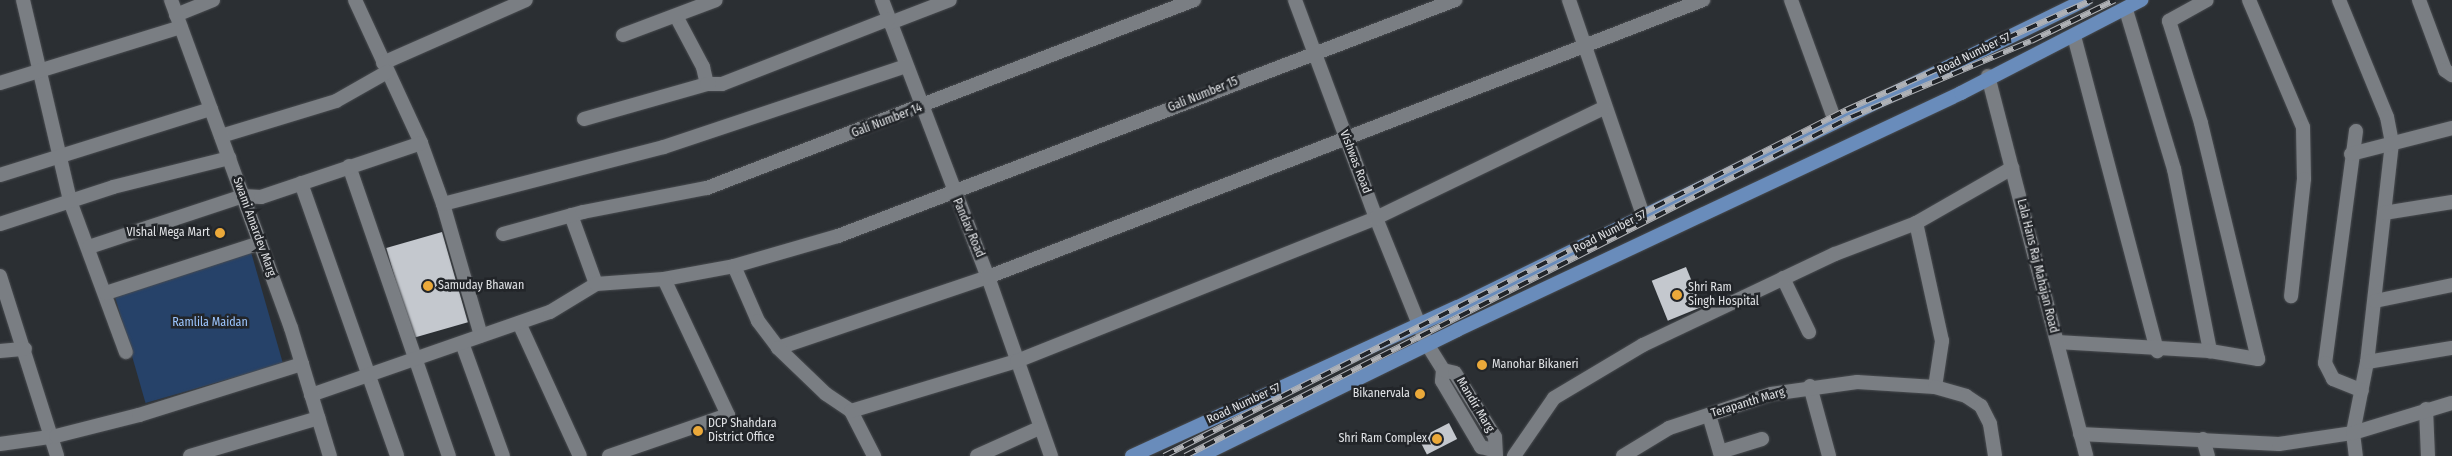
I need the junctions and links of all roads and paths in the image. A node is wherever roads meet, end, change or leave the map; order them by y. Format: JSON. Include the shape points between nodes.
{"nodes":[{"id":1,"x":23,"y":0,"type":"edge"},
{"id":2,"x":171,"y":0,"type":"edge"},
{"id":3,"x":213,"y":0,"type":"edge"},
{"id":4,"x":355,"y":0,"type":"edge"},
{"id":5,"x":716,"y":0,"type":"edge"},
{"id":6,"x":882,"y":0,"type":"edge"},
{"id":7,"x":950,"y":0,"type":"edge"},
{"id":8,"x":1194,"y":0,"type":"edge"},
{"id":9,"x":1295,"y":0,"type":"edge"},
{"id":10,"x":1455,"y":0,"type":"edge"},
{"id":11,"x":1569,"y":0,"type":"edge"},
{"id":12,"x":1702,"y":0,"type":"edge"},
{"id":13,"x":2085,"y":0,"type":"edge"},
{"id":14,"x":2141,"y":0,"type":"edge"},
{"id":15,"x":2207,"y":0,"type":"edge"},
{"id":16,"x":2249,"y":0,"type":"edge"},
{"id":17,"x":2339,"y":0,"type":"edge"},
{"id":18,"x":2418,"y":0,"type":"edge"},
{"id":19,"x":518,"y":2,"type":"edge"},
{"id":20,"x":1792,"y":5,"type":"edge"},
{"id":21,"x":682,"y":9,"type":"edge"},
{"id":22,"x":2126,"y":10,"type":"junction"},
{"id":23,"x":179,"y":21,"type":"junction"},
{"id":24,"x":890,"y":21,"type":"junction"},
{"id":25,"x":623,"y":36,"type":"dead end"},
{"id":26,"x":2074,"y":36,"type":"junction"},
{"id":27,"x":1586,"y":44,"type":"junction"},
{"id":28,"x":1314,"y":51,"type":"junction"},
{"id":29,"x":906,"y":66,"type":"junction"},
{"id":30,"x":385,"y":68,"type":"junction"},
{"id":31,"x":40,"y":71,"type":"junction"},
{"id":32,"x":2452,"y":74,"type":"edge"},
{"id":33,"x":1988,"y":76,"type":"junction"},
{"id":34,"x":0,"y":83,"type":"edge"},
{"id":35,"x":707,"y":84,"type":"junction"},
{"id":36,"x":211,"y":108,"type":"junction"},
{"id":37,"x":922,"y":108,"type":"junction"},
{"id":38,"x":1606,"y":112,"type":"junction"},
{"id":39,"x":584,"y":119,"type":"dead end"},
{"id":40,"x":1835,"y":122,"type":"junction"},
{"id":41,"x":2452,"y":128,"type":"edge"},
{"id":42,"x":2356,"y":131,"type":"dead end"},
{"id":43,"x":221,"y":136,"type":"junction"},
{"id":44,"x":1345,"y":139,"type":"junction"},
{"id":45,"x":421,"y":143,"type":"junction"},
{"id":46,"x":2392,"y":143,"type":"junction"},
{"id":47,"x":2351,"y":154,"type":"junction"},
{"id":48,"x":58,"y":156,"type":"junction"},
{"id":49,"x":229,"y":158,"type":"junction"},
{"id":50,"x":349,"y":166,"type":"junction"},
{"id":51,"x":2012,"y":168,"type":"junction"},
{"id":52,"x":0,"y":175,"type":"edge"},
{"id":53,"x":302,"y":183,"type":"junction"},
{"id":54,"x":953,"y":194,"type":"junction"},
{"id":55,"x":243,"y":196,"type":"junction"},
{"id":56,"x":70,"y":201,"type":"junction"},
{"id":57,"x":2452,"y":202,"type":"edge"},
{"id":58,"x":443,"y":204,"type":"junction"},
{"id":59,"x":2384,"y":214,"type":"junction"},
{"id":60,"x":571,"y":215,"type":"junction"},
{"id":61,"x":1643,"y":215,"type":"junction"},
{"id":62,"x":1376,"y":218,"type":"junction"},
{"id":63,"x":1916,"y":223,"type":"junction"},
{"id":64,"x":0,"y":224,"type":"edge"},
{"id":65,"x":503,"y":234,"type":"dead end"},
{"id":66,"x":260,"y":243,"type":"junction"},
{"id":67,"x":89,"y":247,"type":"junction"},
{"id":68,"x":734,"y":266,"type":"junction"},
{"id":69,"x":0,"y":276,"type":"edge"},
{"id":70,"x":988,"y":278,"type":"junction"},
{"id":71,"x":1783,"y":278,"type":"junction"},
{"id":72,"x":664,"y":279,"type":"junction"},
{"id":73,"x":596,"y":284,"type":"junction"},
{"id":74,"x":2452,"y":285,"type":"edge"},
{"id":75,"x":106,"y":293,"type":"junction"},
{"id":76,"x":2291,"y":296,"type":"dead end"},
{"id":77,"x":2375,"y":301,"type":"junction"},
{"id":78,"x":519,"y":323,"type":"junction"},
{"id":79,"x":1419,"y":323,"type":"junction"},
{"id":80,"x":1809,"y":332,"type":"dead end"},
{"id":81,"x":481,"y":336,"type":"junction"},
{"id":82,"x":2057,"y":342,"type":"junction"},
{"id":83,"x":462,"y":343,"type":"junction"},
{"id":84,"x":1427,"y":344,"type":"junction"},
{"id":85,"x":778,"y":348,"type":"junction"},
{"id":86,"x":2452,"y":348,"type":"edge"},
{"id":87,"x":25,"y":349,"type":"junction"},
{"id":88,"x":0,"y":351,"type":"edge"},
{"id":89,"x":2157,"y":351,"type":"junction"},
{"id":90,"x":2210,"y":351,"type":"junction"},
{"id":91,"x":126,"y":352,"type":"dead end"},
{"id":92,"x":414,"y":360,"type":"junction"},
{"id":93,"x":1017,"y":362,"type":"junction"},
{"id":94,"x":2367,"y":362,"type":"junction"},
{"id":95,"x":302,"y":364,"type":"junction"},
{"id":96,"x":370,"y":374,"type":"junction"},
{"id":97,"x":1810,"y":386,"type":"junction"},
{"id":98,"x":1936,"y":386,"type":"junction"},
{"id":99,"x":2362,"y":391,"type":"junction"},
{"id":100,"x":311,"y":395,"type":"junction"},
{"id":101,"x":2452,"y":403,"type":"edge"},
{"id":102,"x":2426,"y":409,"type":"junction"},
{"id":103,"x":851,"y":410,"type":"junction"},
{"id":104,"x":1709,"y":415,"type":"junction"},
{"id":105,"x":318,"y":418,"type":"junction"},
{"id":106,"x":1039,"y":428,"type":"junction"},
{"id":107,"x":2080,"y":434,"type":"junction"},
{"id":108,"x":2353,"y":434,"type":"junction"},
{"id":109,"x":52,"y":437,"type":"junction"},
{"id":110,"x":1762,"y":439,"type":"dead end"},
{"id":111,"x":2203,"y":439,"type":"junction"},
{"id":112,"x":0,"y":444,"type":"edge"},
{"id":113,"x":1494,"y":453,"type":"edge"},
{"id":114,"x":1721,"y":454,"type":"edge"},
{"id":115,"x":57,"y":456,"type":"edge"},
{"id":116,"x":190,"y":456,"type":"edge"},
{"id":117,"x":330,"y":456,"type":"edge"},
{"id":118,"x":397,"y":456,"type":"edge"},
{"id":119,"x":449,"y":456,"type":"edge"},
{"id":120,"x":503,"y":456,"type":"edge"},
{"id":121,"x":580,"y":456,"type":"edge"},
{"id":122,"x":609,"y":456,"type":"edge"},
{"id":123,"x":874,"y":456,"type":"edge"},
{"id":124,"x":977,"y":456,"type":"edge"},
{"id":125,"x":1051,"y":456,"type":"edge"},
{"id":126,"x":1132,"y":456,"type":"edge"},
{"id":127,"x":1200,"y":456,"type":"edge"},
{"id":128,"x":1478,"y":456,"type":"edge"},
{"id":129,"x":1514,"y":456,"type":"edge"},
{"id":130,"x":1623,"y":456,"type":"edge"},
{"id":131,"x":1828,"y":456,"type":"edge"},
{"id":132,"x":1995,"y":456,"type":"edge"},
{"id":133,"x":2086,"y":456,"type":"edge"},
{"id":134,"x":2208,"y":456,"type":"edge"},
{"id":135,"x":2356,"y":456,"type":"edge"},
{"id":136,"x":2428,"y":456,"type":"edge"}],
"edges":[{"from":1,"to":31,"type":"street"},
{"from":2,"to":23,"type":"street","name":"Swami Amardev Marg"},
{"from":3,"to":23,"type":"street"},
{"from":4,"to":30,"type":"street"},
{"from":5,"to":21,"type":"street"},
{"from":6,"to":24,"type":"street","name":"Pandav Road"},
{"from":7,"to":24,"type":"street"},
{"from":8,"to":37,"type":"street","name":"Gali Number 14"},
{"from":9,"to":28,"type":"street","name":"Vishwas Road"},
{"from":10,"to":28,"type":"street","name":"Gali Number 15"},
{"from":11,"to":27,"type":"street"},
{"from":12,"to":27,"type":"street"},
{"from":13,"to":40,"type":"main road","name":"Road Number 57"},
{"from":14,"to":22,"type":"main road","name":"Road Number 57"},
{"from":15,"to":90,"type":"street","via":[[2169,21],[2201,124],[2258,359]]},
{"from":16,"to":76,"type":"street","via":[[2303,127],[2304,179]]},
{"from":17,"to":46,"type":"street","via":[[2387,117]]},
{"from":18,"to":32,"type":"street","via":[[2445,70]]},
{"from":19,"to":30,"type":"street"},
{"from":20,"to":40,"type":"street"},
{"from":21,"to":25,"type":"street"},
{"from":21,"to":35,"type":"street"},
{"from":22,"to":26,"type":"main road","name":"Road Number 57"},
{"from":22,"to":90,"type":"street","via":[[2174,169]]},
{"from":23,"to":31,"type":"street"},
{"from":23,"to":36,"type":"street","name":"Swami Amardev Marg"},
{"from":24,"to":29,"type":"street","name":"Pandav Road"},
{"from":24,"to":35,"type":"street","via":[[722,84]]},
{"from":26,"to":33,"type":"main road","name":"Road Number 57"},
{"from":26,"to":89,"type":"street"},
{"from":27,"to":38,"type":"street"},
{"from":27,"to":44,"type":"street"},
{"from":28,"to":44,"type":"street","name":"Vishwas Road"},
{"from":28,"to":54,"type":"street","name":"Gali Number 15"},
{"from":29,"to":37,"type":"street","name":"Pandav Road"},
{"from":29,"to":58,"type":"street","via":[[664,146]]},
{"from":30,"to":43,"type":"street","via":[[336,101]]},
{"from":30,"to":45,"type":"street"},
{"from":31,"to":34,"type":"street"},
{"from":31,"to":48,"type":"street"},
{"from":33,"to":51,"type":"street","name":"Lala Hans Raj Mahajan Road"},
{"from":33,"to":84,"type":"main road","name":"Road Number 57","via":[[1952,98]]},
{"from":35,"to":39,"type":"street"},
{"from":36,"to":43,"type":"street","name":"Swami Amardev Marg"},
{"from":36,"to":48,"type":"street"},
{"from":37,"to":54,"type":"street","name":"Pandav Road"},
{"from":37,"to":60,"type":"street","name":"Gali Number 14","via":[[706,188]]},
{"from":38,"to":61,"type":"street"},
{"from":38,"to":62,"type":"street"},
{"from":40,"to":61,"type":"main road","name":"Road Number 57"},
{"from":41,"to":46,"type":"street"},
{"from":42,"to":47,"type":"street"},
{"from":43,"to":49,"type":"street","name":"Swami Amardev Marg"},
{"from":44,"to":62,"type":"street","name":"Vishwas Road"},
{"from":44,"to":70,"type":"street"},
{"from":45,"to":50,"type":"street"},
{"from":45,"to":58,"type":"street"},
{"from":46,"to":47,"type":"street"},
{"from":46,"to":59,"type":"street"},
{"from":47,"to":99,"type":"street","via":[[2325,363],[2333,379]]},
{"from":48,"to":52,"type":"street"},
{"from":48,"to":56,"type":"street"},
{"from":49,"to":55,"type":"street","name":"Swami Amardev Marg"},
{"from":49,"to":56,"type":"street"},
{"from":50,"to":53,"type":"street"},
{"from":50,"to":92,"type":"street"},
{"from":51,"to":63,"type":"street"},
{"from":51,"to":82,"type":"street","name":"Lala Hans Raj Mahajan Road"},
{"from":53,"to":55,"type":"street","via":[[261,197]]},
{"from":53,"to":96,"type":"street"},
{"from":54,"to":68,"type":"street","name":"Gali Number 15","via":[[838,236]]},
{"from":54,"to":70,"type":"street","name":"Pandav Road"},
{"from":55,"to":66,"type":"street","name":"Swami Amardev Marg"},
{"from":55,"to":67,"type":"street"},
{"from":56,"to":64,"type":"street"},
{"from":56,"to":67,"type":"street"},
{"from":57,"to":59,"type":"street"},
{"from":58,"to":81,"type":"street"},
{"from":59,"to":77,"type":"street"},
{"from":60,"to":65,"type":"street","name":"Gali Number 14"},
{"from":60,"to":73,"type":"street"},
{"from":61,"to":79,"type":"main road","name":"Road Number 57","via":[[1458,308]]},
{"from":62,"to":79,"type":"street","name":"Vishwas Road"},
{"from":62,"to":93,"type":"street"},
{"from":63,"to":71,"type":"street"},
{"from":63,"to":98,"type":"street","via":[[1942,341]]},
{"from":66,"to":75,"type":"street"},
{"from":66,"to":95,"type":"street","name":"Swami Amardev Marg"},
{"from":67,"to":75,"type":"street"},
{"from":68,"to":72,"type":"street","name":"Gali Number 15"},
{"from":68,"to":85,"type":"street","via":[[758,320]]},
{"from":69,"to":87,"type":"street"},
{"from":70,"to":85,"type":"street"},
{"from":70,"to":93,"type":"street","name":"Pandav Road"},
{"from":71,"to":80,"type":"street"},
{"from":71,"to":129,"type":"street","via":[[1643,346],[1554,398]]},
{"from":72,"to":73,"type":"street","name":"Gali Number 15"},
{"from":72,"to":122,"type":"street","via":[[728,415]]},
{"from":73,"to":78,"type":"street","via":[[550,312]]},
{"from":74,"to":77,"type":"street"},
{"from":75,"to":91,"type":"street"},
{"from":77,"to":94,"type":"street"},
{"from":78,"to":81,"type":"street"},
{"from":78,"to":121,"type":"street"},
{"from":79,"to":84,"type":"street","name":"Mandir Marg"},
{"from":79,"to":126,"type":"main road","name":"Road Number 57"},
{"from":81,"to":83,"type":"street"},
{"from":82,"to":89,"type":"street"},
{"from":82,"to":107,"type":"street","name":"Lala Hans Raj Mahajan Road"},
{"from":83,"to":92,"type":"street"},
{"from":83,"to":120,"type":"street"},
{"from":84,"to":113,"type":"street","name":"Mandir Marg","via":[[1443,370],[1455,373],[1494,437]]},
{"from":84,"to":127,"type":"main road","name":"Road Number 57"},
{"from":85,"to":103,"type":"street","via":[[826,394]]},
{"from":86,"to":94,"type":"street"},
{"from":87,"to":88,"type":"street"},
{"from":87,"to":109,"type":"street"},
{"from":89,"to":90,"type":"street"},
{"from":92,"to":96,"type":"street"},
{"from":92,"to":119,"type":"street"},
{"from":93,"to":103,"type":"street"},
{"from":93,"to":106,"type":"street","name":"Pandav Road"},
{"from":94,"to":99,"type":"street"},
{"from":95,"to":100,"type":"street","name":"Swami Amardev Marg"},
{"from":95,"to":109,"type":"street","via":[[139,415]]},
{"from":96,"to":100,"type":"street"},
{"from":96,"to":118,"type":"street"},
{"from":97,"to":98,"type":"street","name":"Terapanth Marg","via":[[1857,382]]},
{"from":97,"to":104,"type":"street","name":"Terapanth Marg"},
{"from":97,"to":131,"type":"street"},
{"from":98,"to":132,"type":"street","via":[[1981,406],[1990,424]]},
{"from":99,"to":108,"type":"street"},
{"from":100,"to":105,"type":"street","name":"Swami Amardev Marg"},
{"from":101,"to":102,"type":"street"},
{"from":102,"to":108,"type":"street"},
{"from":102,"to":136,"type":"street"},
{"from":103,"to":123,"type":"street"},
{"from":104,"to":114,"type":"street"},
{"from":104,"to":130,"type":"street","name":"Terapanth Marg","via":[[1668,428]]},
{"from":105,"to":116,"type":"street"},
{"from":105,"to":117,"type":"street","name":"Swami Amardev Marg"},
{"from":106,"to":124,"type":"street"},
{"from":106,"to":125,"type":"street","name":"Pandav Road"},
{"from":107,"to":111,"type":"street"},
{"from":107,"to":133,"type":"street","name":"Lala Hans Raj Mahajan Road"},
{"from":108,"to":111,"type":"street","via":[[2279,444]]},
{"from":108,"to":135,"type":"street"},
{"from":109,"to":112,"type":"street"},
{"from":109,"to":115,"type":"street"},
{"from":110,"to":114,"type":"street"},
{"from":111,"to":134,"type":"street"},
{"from":113,"to":128,"type":"street"}]}
